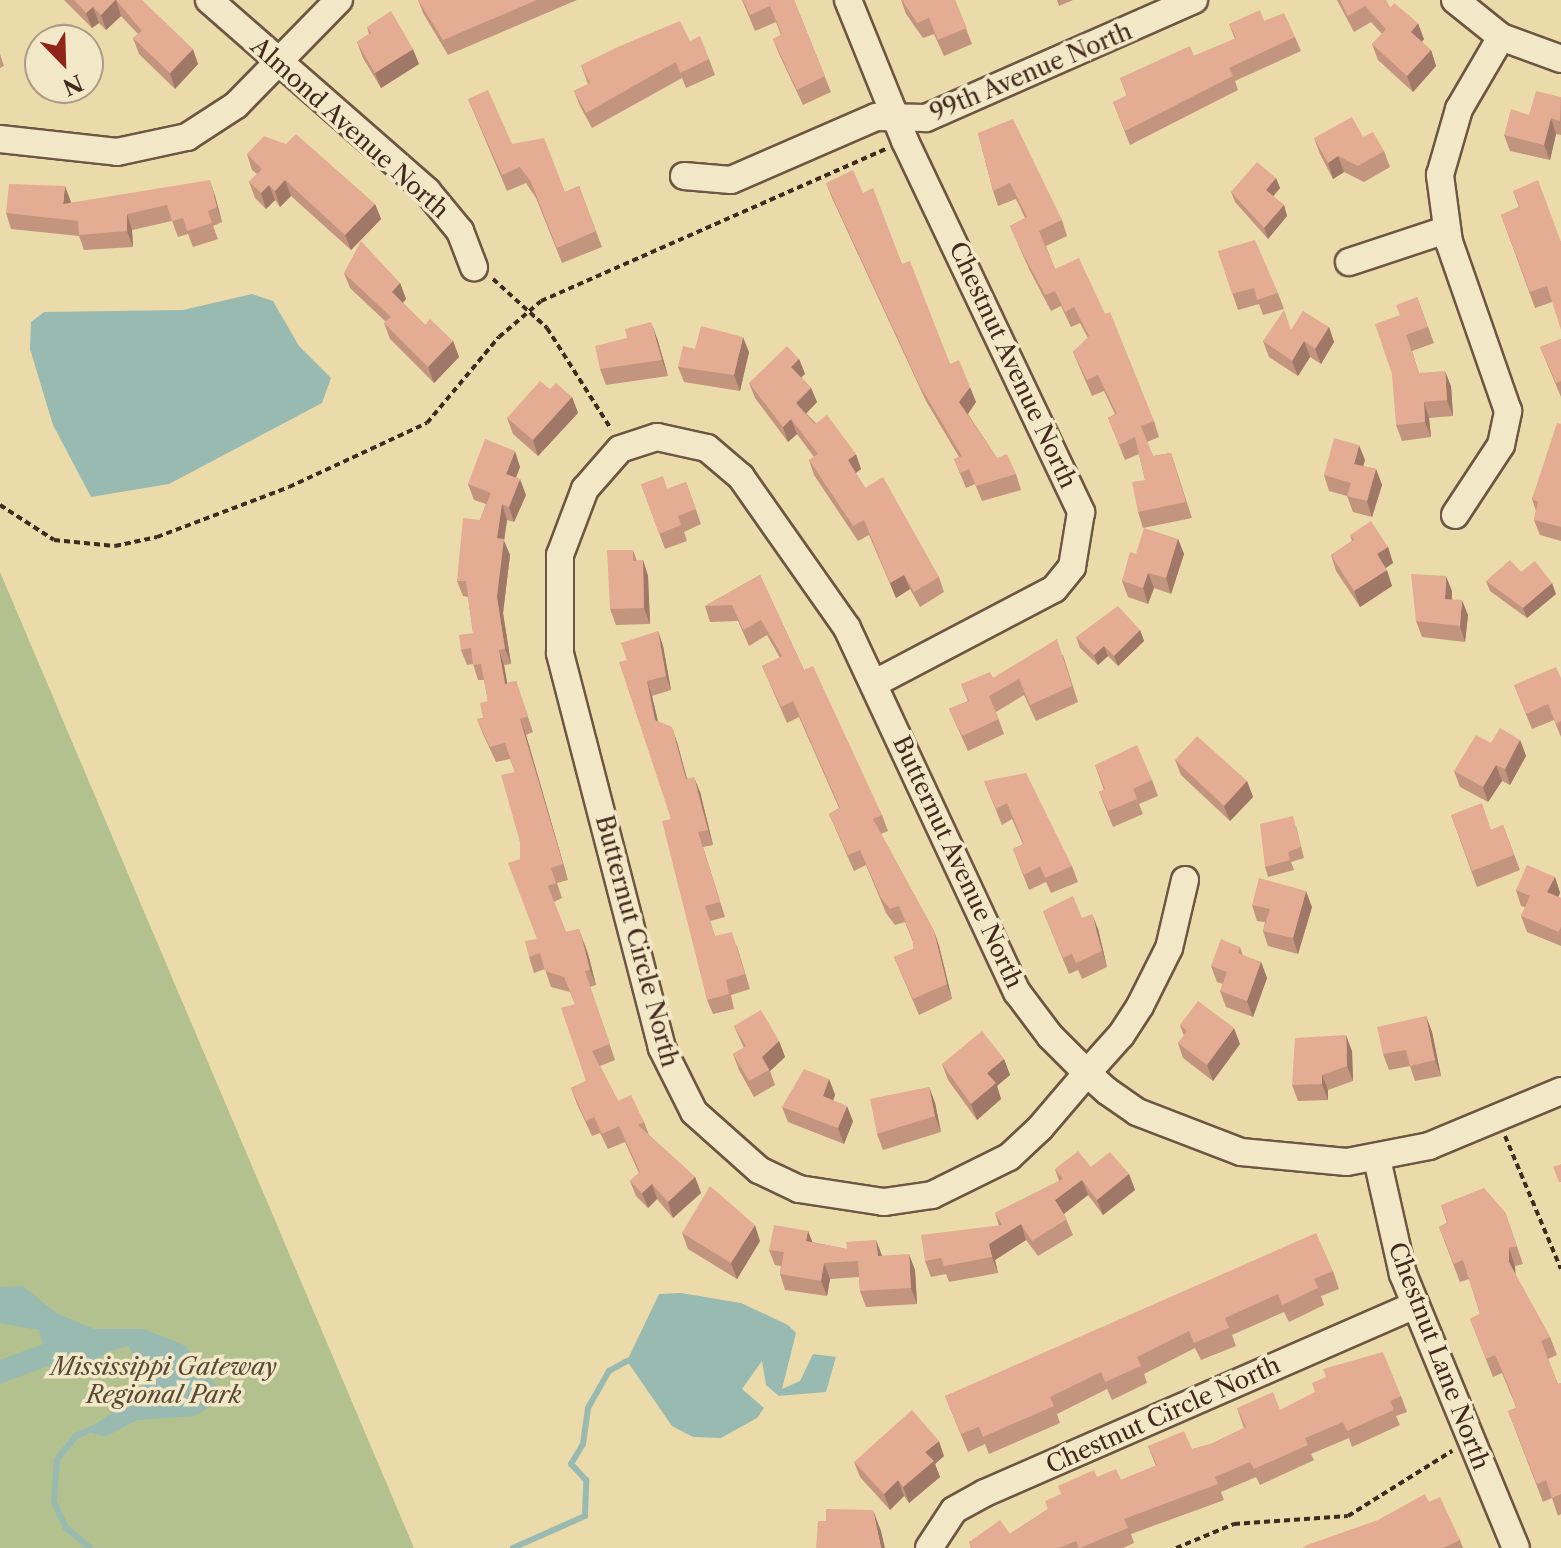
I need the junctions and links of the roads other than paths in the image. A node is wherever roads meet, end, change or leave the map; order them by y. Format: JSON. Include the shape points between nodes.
{"nodes":[{"id":1,"x":209,"y":0,"type":"edge"},
{"id":2,"x":339,"y":0,"type":"edge"},
{"id":3,"x":848,"y":0,"type":"edge"},
{"id":4,"x":1194,"y":0,"type":"edge"},
{"id":5,"x":1455,"y":0,"type":"edge"},
{"id":6,"x":1501,"y":37,"type":"junction"},
{"id":7,"x":275,"y":59,"type":"junction"},
{"id":8,"x":1561,"y":59,"type":"edge"},
{"id":9,"x":901,"y":130,"type":"junction"},
{"id":10,"x":0,"y":139,"type":"edge"},
{"id":11,"x":684,"y":176,"type":"dead end"},
{"id":12,"x":1446,"y":230,"type":"junction"},
{"id":13,"x":1349,"y":262,"type":"dead end"},
{"id":14,"x":474,"y":267,"type":"road end"},
{"id":15,"x":609,"y":460,"type":"joint"},
{"id":16,"x":1455,"y":515,"type":"dead end"},
{"id":17,"x":875,"y":683,"type":"junction"},
{"id":18,"x":1185,"y":880,"type":"dead end"},
{"id":19,"x":1087,"y":1073,"type":"junction"},
{"id":20,"x":1561,"y":1091,"type":"edge"},
{"id":21,"x":1377,"y":1159,"type":"junction"},
{"id":22,"x":1416,"y":1305,"type":"junction"},
{"id":23,"x":929,"y":1548,"type":"edge"},
{"id":24,"x":1516,"y":1548,"type":"edge"}],
"edges":[{"from":1,"to":7,"type":"street","name":"Almond Avenue North"},
{"from":2,"to":7,"type":"street"},
{"from":3,"to":9,"type":"street","name":"Chestnut Avenue North"},
{"from":4,"to":9,"type":"street","name":"99th Avenue North"},
{"from":5,"to":6,"type":"street"},
{"from":6,"to":8,"type":"street"},
{"from":6,"to":12,"type":"street","via":[[1446,140],[1440,175]]},
{"from":7,"to":10,"type":"street","via":[[210,124],[151,148],[117,152]]},
{"from":7,"to":14,"type":"street","name":"Almond Avenue North","via":[[446,212]]},
{"from":9,"to":11,"type":"street","name":"99th Avenue North","via":[[876,117],[731,180]]},
{"from":9,"to":17,"type":"street","name":"Chestnut Avenue North","via":[[1072,487],[1080,541],[1072,567],[1033,605]]},
{"from":12,"to":13,"type":"street"},
{"from":12,"to":16,"type":"street","via":[[1508,411],[1501,445]]},
{"from":15,"to":17,"type":"street","name":"Butternut Avenue North","via":[[657,437],[693,442],[722,457],[808,565]]},
{"from":15,"to":19,"type":"street","name":"Butternut Circle North","via":[[567,530],[556,623],[662,1048],[694,1112],[723,1144],[799,1189],[884,1202],[932,1195],[1009,1157]]},
{"from":17,"to":19,"type":"street","name":"Butternut Avenue North","via":[[1017,992]]},
{"from":18,"to":19,"type":"street","name":"Butternut Circle North","via":[[1158,976]]},
{"from":19,"to":21,"type":"street","name":"Butternut Avenue North","via":[[1137,1112],[1213,1145],[1291,1160]]},
{"from":20,"to":21,"type":"street","name":"Butternut Avenue North"},
{"from":21,"to":22,"type":"street","name":"Chestnut Lane North"},
{"from":22,"to":23,"type":"street","name":"Chestnut Circle North","via":[[985,1493],[954,1510]]},
{"from":22,"to":24,"type":"street","name":"Chestnut Lane North"}]}
